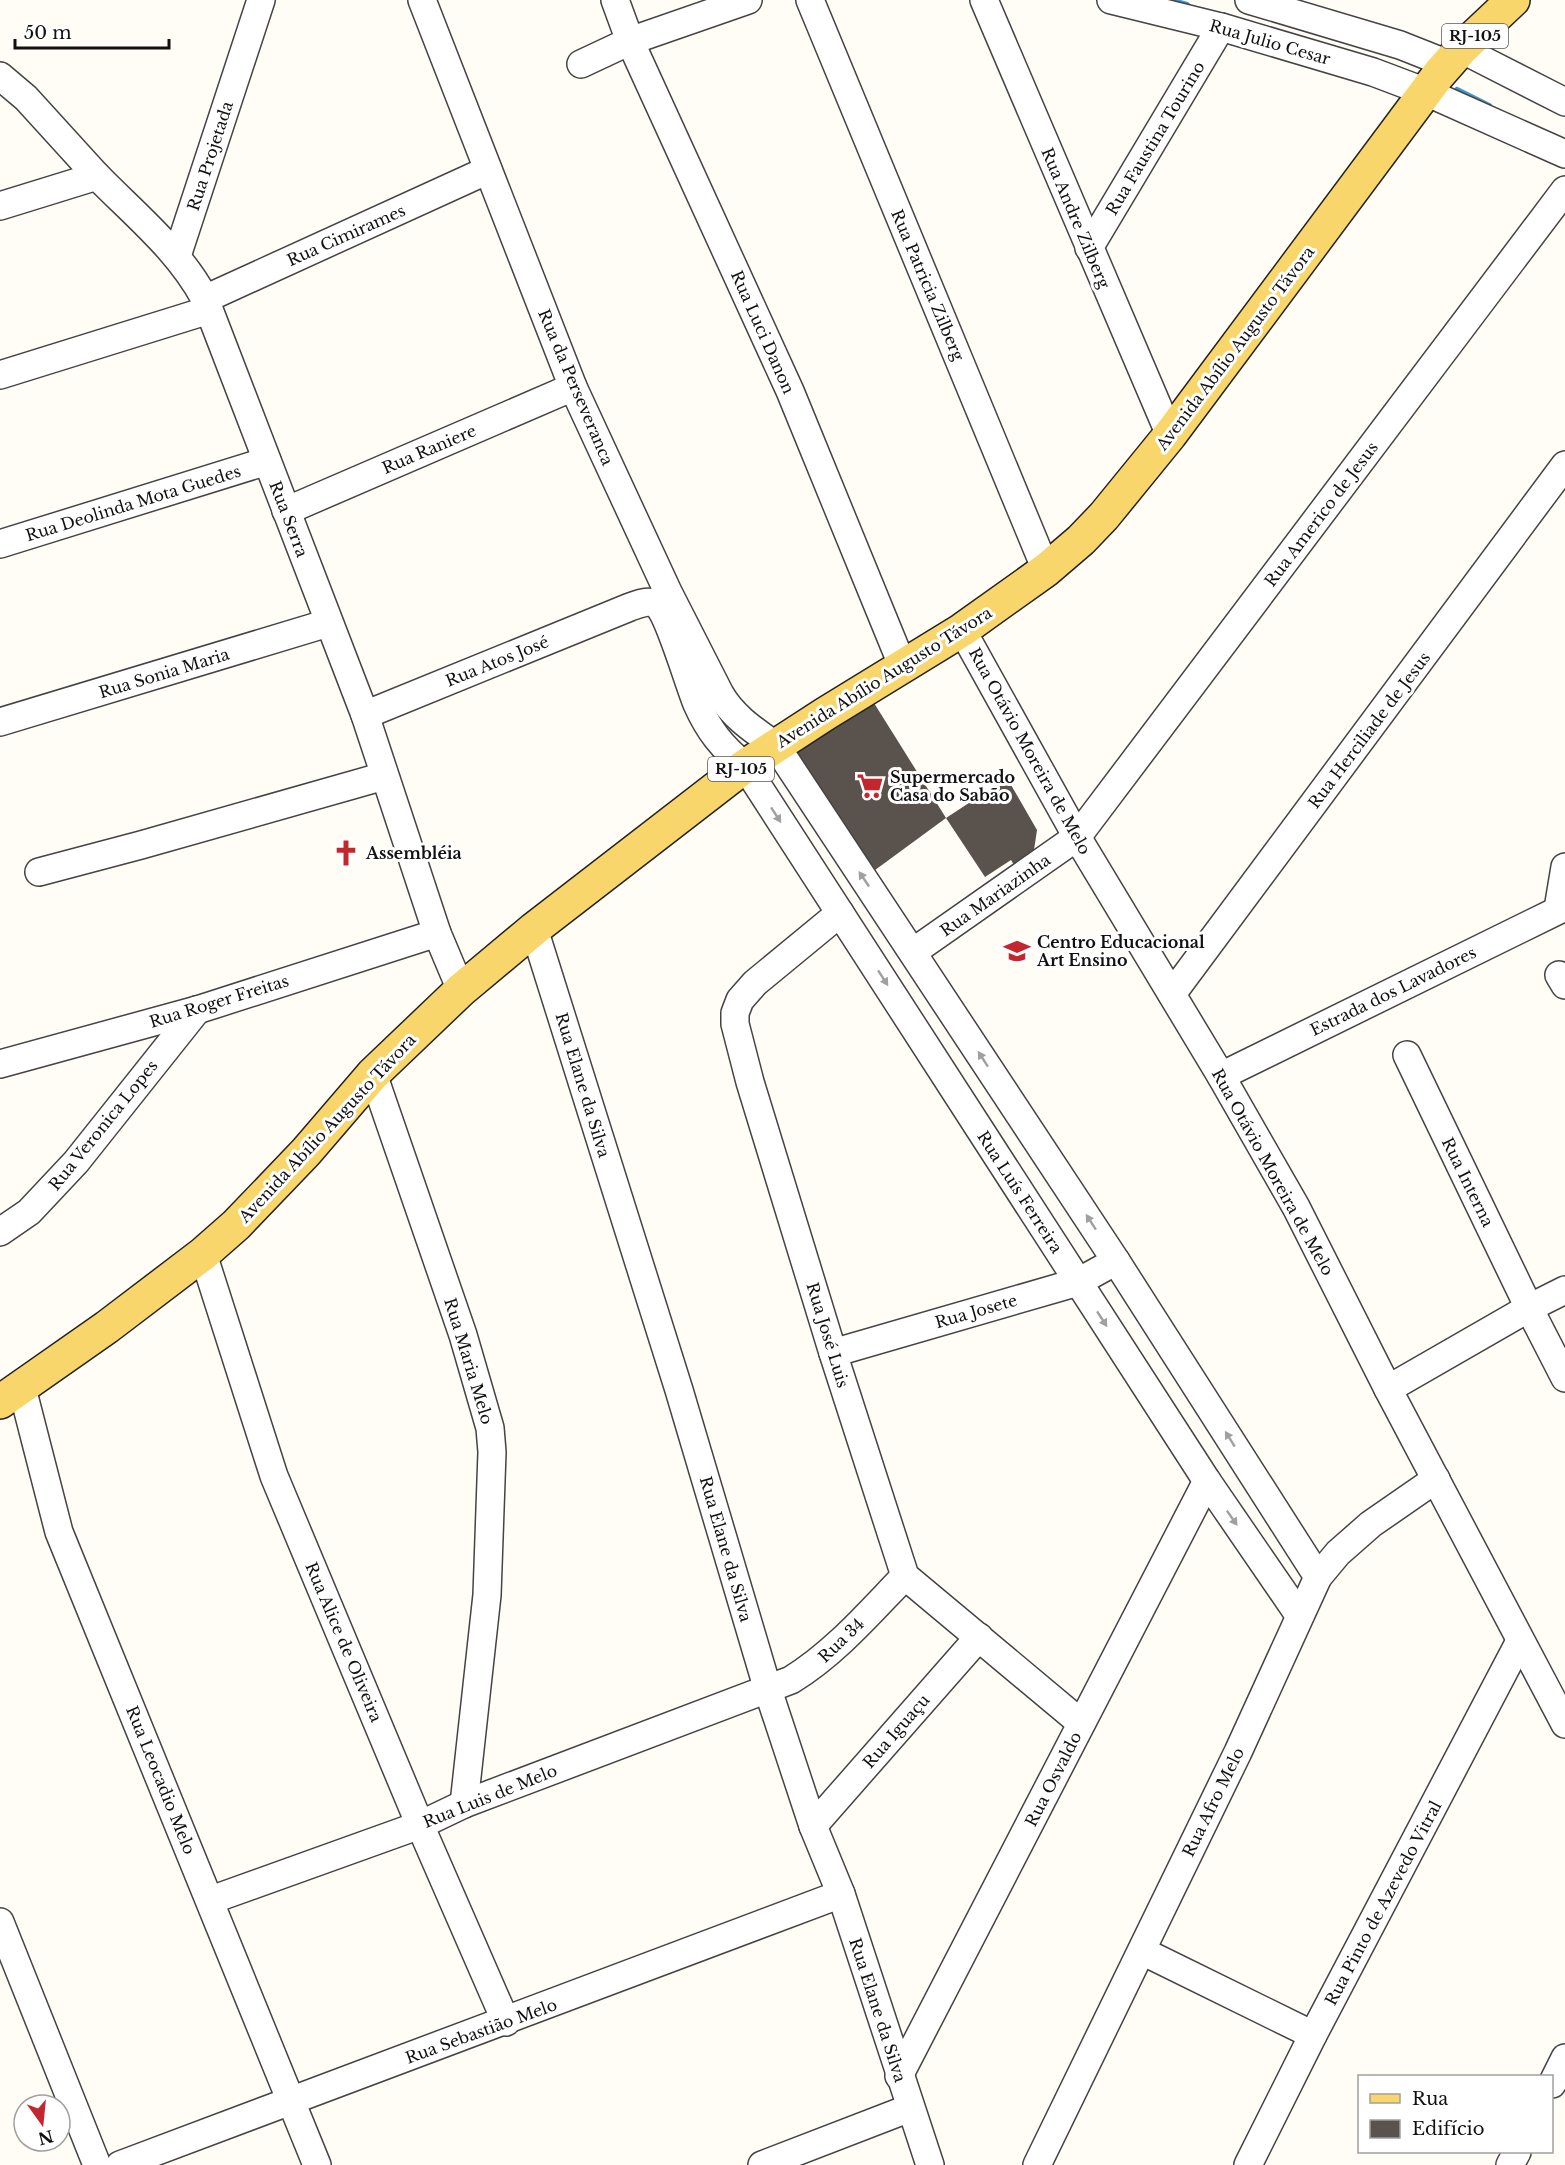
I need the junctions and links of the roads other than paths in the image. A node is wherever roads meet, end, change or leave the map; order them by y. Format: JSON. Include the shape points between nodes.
{"nodes":[{"id":1,"x":261,"y":0,"type":"edge"},
{"id":2,"x":422,"y":0,"type":"edge"},
{"id":3,"x":615,"y":0,"type":"edge"},
{"id":4,"x":748,"y":0,"type":"edge"},
{"id":5,"x":810,"y":0,"type":"edge"},
{"id":6,"x":984,"y":0,"type":"edge"},
{"id":7,"x":1111,"y":0,"type":"edge"},
{"id":8,"x":1249,"y":0,"type":"edge"},
{"id":9,"x":1327,"y":0,"type":"edge"},
{"id":10,"x":1510,"y":1,"type":"edge"},
{"id":11,"x":1338,"y":26,"type":"junction"},
{"id":12,"x":1221,"y":27,"type":"junction"},
{"id":13,"x":630,"y":41,"type":"junction"},
{"id":14,"x":581,"y":64,"type":"dead end"},
{"id":15,"x":1441,"y":73,"type":"junction"},
{"id":16,"x":0,"y":76,"type":"edge"},
{"id":17,"x":1565,"y":102,"type":"edge"},
{"id":18,"x":1565,"y":154,"type":"edge"},
{"id":19,"x":488,"y":170,"type":"junction"},
{"id":20,"x":97,"y":176,"type":"junction"},
{"id":21,"x":1565,"y":190,"type":"edge"},
{"id":22,"x":0,"y":206,"type":"edge"},
{"id":23,"x":1089,"y":248,"type":"junction"},
{"id":24,"x":177,"y":256,"type":"junction"},
{"id":25,"x":207,"y":304,"type":"junction"},
{"id":26,"x":0,"y":375,"type":"edge"},
{"id":27,"x":573,"y":387,"type":"junction"},
{"id":28,"x":1170,"y":435,"type":"junction"},
{"id":29,"x":267,"y":461,"type":"junction"},
{"id":30,"x":1565,"y":465,"type":"edge"},
{"id":31,"x":286,"y":511,"type":"junction"},
{"id":32,"x":0,"y":544,"type":"edge"},
{"id":33,"x":1046,"y":570,"type":"junction"},
{"id":34,"x":630,"y":607,"type":"joint"},
{"id":35,"x":328,"y":623,"type":"junction"},
{"id":36,"x":962,"y":630,"type":"junction"},
{"id":37,"x":903,"y":667,"type":"junction"},
{"id":38,"x":365,"y":715,"type":"junction"},
{"id":39,"x":0,"y":723,"type":"edge"},
{"id":40,"x":776,"y":746,"type":"junction"},
{"id":41,"x":745,"y":766,"type":"junction"},
{"id":42,"x":384,"y":776,"type":"junction"},
{"id":43,"x":1077,"y":837,"type":"junction"},
{"id":44,"x":1565,"y":867,"type":"edge"},
{"id":45,"x":39,"y":872,"type":"dead end"},
{"id":46,"x":1561,"y":908,"type":"edge"},
{"id":47,"x":840,"y":913,"type":"junction"},
{"id":48,"x":888,"y":914,"type":"junction"},
{"id":49,"x":534,"y":929,"type":"junction"},
{"id":50,"x":437,"y":933,"type":"junction"},
{"id":51,"x":854,"y":935,"type":"junction"},
{"id":52,"x":913,"y":952,"type":"junction"},
{"id":53,"x":460,"y":990,"type":"junction"},
{"id":54,"x":1172,"y":994,"type":"junction"},
{"id":55,"x":197,"y":1010,"type":"junction"},
{"id":56,"x":1407,"y":1055,"type":"dead end"},
{"id":57,"x":0,"y":1064,"type":"edge"},
{"id":58,"x":373,"y":1074,"type":"junction"},
{"id":59,"x":1221,"y":1076,"type":"junction"},
{"id":60,"x":0,"y":1232,"type":"edge"},
{"id":61,"x":203,"y":1254,"type":"junction"},
{"id":62,"x":1116,"y":1261,"type":"junction"},
{"id":63,"x":1078,"y":1282,"type":"junction"},
{"id":64,"x":1565,"y":1290,"type":"edge"},
{"id":65,"x":1529,"y":1308,"type":"junction"},
{"id":66,"x":833,"y":1353,"type":"junction"},
{"id":67,"x":1565,"y":1378,"type":"edge"},
{"id":68,"x":1388,"y":1389,"type":"junction"},
{"id":69,"x":11,"y":1395,"type":"edge"},
{"id":70,"x":1436,"y":1479,"type":"junction"},
{"id":71,"x":1207,"y":1481,"type":"junction"},
{"id":72,"x":905,"y":1576,"type":"junction"},
{"id":73,"x":1317,"y":1577,"type":"junction"},
{"id":74,"x":1299,"y":1615,"type":"junction"},
{"id":75,"x":979,"y":1637,"type":"junction"},
{"id":76,"x":1520,"y":1641,"type":"junction"},
{"id":77,"x":768,"y":1690,"type":"junction"},
{"id":78,"x":1081,"y":1723,"type":"junction"},
{"id":79,"x":1565,"y":1724,"type":"edge"},
{"id":80,"x":464,"y":1804,"type":"junction"},
{"id":81,"x":420,"y":1825,"type":"junction"},
{"id":82,"x":813,"y":1826,"type":"junction"},
{"id":83,"x":841,"y":1894,"type":"junction"},
{"id":84,"x":211,"y":1900,"type":"junction"},
{"id":85,"x":0,"y":1922,"type":"edge"},
{"id":86,"x":1142,"y":1952,"type":"junction"},
{"id":87,"x":506,"y":2022,"type":"junction"},
{"id":88,"x":1313,"y":2035,"type":"junction"},
{"id":89,"x":1565,"y":2058,"type":"edge"},
{"id":90,"x":899,"y":2076,"type":"junction"},
{"id":91,"x":1553,"y":2080,"type":"edge"},
{"id":92,"x":291,"y":2100,"type":"junction"},
{"id":93,"x":910,"y":2108,"type":"junction"},
{"id":94,"x":97,"y":2165,"type":"edge"},
{"id":95,"x":120,"y":2165,"type":"edge"},
{"id":96,"x":318,"y":2165,"type":"edge"},
{"id":97,"x":762,"y":2165,"type":"edge"},
{"id":98,"x":930,"y":2165,"type":"edge"},
{"id":99,"x":1037,"y":2165,"type":"edge"},
{"id":100,"x":1248,"y":2165,"type":"edge"}],
"edges":[{"from":1,"to":24,"type":"street","name":"Rua Projetada"},
{"from":2,"to":19,"type":"street","name":"Rua da Perseveranca"},
{"from":3,"to":13,"type":"street","name":"Rua Luci Danon"},
{"from":4,"to":13,"type":"street"},
{"from":5,"to":33,"type":"street","name":"Rua Patricia Zilberg"},
{"from":6,"to":23,"type":"street","name":"Rua Andre Zilberg"},
{"from":7,"to":12,"type":"street","name":"Rua Julio Cesar"},
{"from":8,"to":11,"type":"street"},
{"from":9,"to":11,"type":"street"},
{"from":10,"to":15,"type":"main road","name":"Avenida Abílio Augusto Távora","number":"RJ-105"},
{"from":11,"to":15,"type":"street","via":[[1400,45]]},
{"from":12,"to":15,"type":"street","name":"Rua Julio Cesar","via":[[1373,72]]},
{"from":12,"to":23,"type":"street","name":"Rua Faustina Tourino"},
{"from":13,"to":14,"type":"street"},
{"from":13,"to":37,"type":"street","name":"Rua Luci Danon","via":[[790,391]]},
{"from":15,"to":17,"type":"street"},
{"from":15,"to":18,"type":"street"},
{"from":15,"to":28,"type":"main road","name":"Avenida Abílio Augusto Távora","number":"RJ-105"},
{"from":16,"to":20,"type":"street","name":"Rua Serra","via":[[26,98]]},
{"from":19,"to":25,"type":"street","name":"Rua Cimirames"},
{"from":19,"to":27,"type":"street","name":"Rua da Perseveranca"},
{"from":20,"to":22,"type":"street"},
{"from":20,"to":24,"type":"street","name":"Rua Serra"},
{"from":21,"to":43,"type":"street","name":"Rua Americo de Jesus"},
{"from":23,"to":28,"type":"street","name":"Rua Andre Zilberg"},
{"from":24,"to":25,"type":"street","name":"Rua Serra"},
{"from":25,"to":26,"type":"street","name":"Rua Cimirames"},
{"from":25,"to":29,"type":"street","name":"Rua Serra"},
{"from":27,"to":31,"type":"street","name":"Rua Raniere"},
{"from":27,"to":40,"type":"street","name":"Rua da Perseveranca","via":[[720,694],[747,725]]},
{"from":28,"to":33,"type":"main road","name":"Avenida Abílio Augusto Távora","number":"RJ-105","via":[[1104,516]]},
{"from":29,"to":31,"type":"street","name":"Rua Serra"},
{"from":29,"to":32,"type":"street","name":"Rua Deolinda Mota Guedes"},
{"from":30,"to":54,"type":"street","name":"Rua Herciliade de Jesus"},
{"from":31,"to":35,"type":"street","name":"Rua Serra"},
{"from":33,"to":36,"type":"main road","name":"Avenida Abílio Augusto Távora","number":"RJ-105"},
{"from":34,"to":38,"type":"street","name":"Rua Atos José"},
{"from":34,"to":41,"type":"street","name":"Rua Luís Ferreira","via":[[649,602],[660,609],[709,727],[720,744]]},
{"from":35,"to":38,"type":"street","name":"Rua Serra"},
{"from":35,"to":39,"type":"street","name":"Rua Sonia Maria"},
{"from":36,"to":37,"type":"main road","name":"Avenida Abílio Augusto Távora","number":"RJ-105"},
{"from":36,"to":43,"type":"street","name":"Rua Otávio Moreira de Melo"},
{"from":37,"to":40,"type":"main road","name":"Avenida Abílio Augusto Távora","number":"RJ-105"},
{"from":38,"to":42,"type":"street","name":"Rua Serra"},
{"from":40,"to":41,"type":"main road","name":"Avenida Abílio Augusto Távora","number":"RJ-105"},
{"from":48,"to":40,"type":"street","one_way":true},
{"from":41,"to":47,"type":"street","name":"Rua Luís Ferreira","one_way":true},
{"from":41,"to":49,"type":"main road","name":"Avenida Abílio Augusto Távora","number":"RJ-105"},
{"from":42,"to":45,"type":"street"},
{"from":42,"to":50,"type":"street","name":"Rua Serra"},
{"from":43,"to":52,"type":"street","name":"Rua Mariazinha"},
{"from":43,"to":54,"type":"street","name":"Rua Otávio Moreira de Melo"},
{"from":44,"to":46,"type":"street"},
{"from":46,"to":59,"type":"street","name":"Estrada dos Lavadores"},
{"from":47,"to":51,"type":"street","name":"Rua Luís Ferreira"},
{"from":47,"to":66,"type":"street","name":"Rua José Luis","via":[[756,983],[740,1000],[735,1013],[750,1082]]},
{"from":48,"to":51,"type":"street"},
{"from":48,"to":52,"type":"street"},
{"from":49,"to":53,"type":"main road","name":"Avenida Abílio Augusto Távora","number":"RJ-105"},
{"from":49,"to":77,"type":"street","name":"Rua Elane da Silva","via":[[679,1390]]},
{"from":50,"to":53,"type":"street","name":"Rua Serra"},
{"from":50,"to":55,"type":"street","name":"Rua Roger Freitas"},
{"from":51,"to":63,"type":"street","name":"Rua Luís Ferreira","one_way":true},
{"from":62,"to":52,"type":"street","one_way":true},
{"from":53,"to":58,"type":"main road","name":"Avenida Abílio Augusto Távora","number":"RJ-105"},
{"from":54,"to":59,"type":"street","name":"Rua Otávio Moreira de Melo"},
{"from":55,"to":57,"type":"street","name":"Rua Roger Freitas"},
{"from":55,"to":60,"type":"street","name":"Rua Veronica Lopes","via":[[76,1162],[28,1212]]},
{"from":56,"to":65,"type":"street","name":"Rua Interna"},
{"from":58,"to":61,"type":"main road","name":"Avenida Abílio Augusto Távora","number":"RJ-105","via":[[266,1195]]},
{"from":58,"to":80,"type":"street","name":"Rua Maria Melo","via":[[463,1335],[490,1428],[487,1595]]},
{"from":59,"to":68,"type":"street","name":"Rua Otávio Moreira de Melo","via":[[1296,1207]]},
{"from":61,"to":69,"type":"main road","name":"Avenida Abílio Augusto Távora","number":"RJ-105"},
{"from":61,"to":81,"type":"street","name":"Rua Alice de Oliveira","via":[[274,1476]]},
{"from":62,"to":63,"type":"street","name":"Rua Josete"},
{"from":73,"to":62,"type":"street","one_way":true},
{"from":63,"to":66,"type":"street","name":"Rua Josete"},
{"from":63,"to":71,"type":"street","name":"Rua Luís Ferreira","one_way":true},
{"from":64,"to":65,"type":"street"},
{"from":65,"to":67,"type":"street","name":"Rua Interna"},
{"from":65,"to":68,"type":"street"},
{"from":66,"to":72,"type":"street","name":"Rua José Luis"},
{"from":68,"to":70,"type":"street","name":"Rua Otávio Moreira de Melo"},
{"from":69,"to":84,"type":"street","name":"Rua Leocadio Melo","via":[[59,1532]]},
{"from":70,"to":73,"type":"street","name":"Rua Afro Melo","via":[[1371,1524]]},
{"from":70,"to":76,"type":"street","name":"Rua Otávio Moreira de Melo"},
{"from":71,"to":74,"type":"street","name":"Rua Luís Ferreira","one_way":true},
{"from":71,"to":78,"type":"street","name":"Rua Osvaldo"},
{"from":72,"to":75,"type":"street"},
{"from":72,"to":77,"type":"street","name":"Rua 34","via":[[811,1667]]},
{"from":73,"to":74,"type":"street","name":"Rua Afro Melo"},
{"from":74,"to":86,"type":"street","name":"Rua Afro Melo"},
{"from":75,"to":78,"type":"street"},
{"from":75,"to":82,"type":"street","name":"Rua Iguaçu"},
{"from":76,"to":79,"type":"street","name":"Rua Otávio Moreira de Melo"},
{"from":76,"to":88,"type":"street","name":"Rua Pinto de Azevedo Vitral"},
{"from":77,"to":80,"type":"street","name":"Rua Luis de Melo"},
{"from":77,"to":82,"type":"street","name":"Rua Elane da Silva"},
{"from":78,"to":90,"type":"street","name":"Rua Osvaldo"},
{"from":80,"to":81,"type":"street","name":"Rua Luis de Melo"},
{"from":81,"to":84,"type":"street","name":"Rua Luis de Melo"},
{"from":81,"to":87,"type":"street","name":"Rua Alice de Oliveira"},
{"from":82,"to":83,"type":"street","name":"Rua Elane da Silva"},
{"from":83,"to":87,"type":"street","name":"Rua Sebastião Melo"},
{"from":83,"to":90,"type":"street","name":"Rua Elane da Silva"},
{"from":84,"to":92,"type":"street","name":"Rua Leocadio Melo"},
{"from":85,"to":94,"type":"street"},
{"from":86,"to":88,"type":"street"},
{"from":86,"to":99,"type":"street","name":"Rua Afro Melo"},
{"from":87,"to":92,"type":"street","name":"Rua Sebastião Melo"},
{"from":88,"to":100,"type":"street","name":"Rua Pinto de Azevedo Vitral"},
{"from":89,"to":91,"type":"street"},
{"from":90,"to":93,"type":"street","name":"Rua Elane da Silva"},
{"from":92,"to":95,"type":"street","name":"Rua Sebastião Melo"},
{"from":92,"to":96,"type":"street","name":"Rua Leocadio Melo"},
{"from":93,"to":97,"type":"street"},
{"from":93,"to":98,"type":"street","name":"Rua Elane da Silva"}]}
